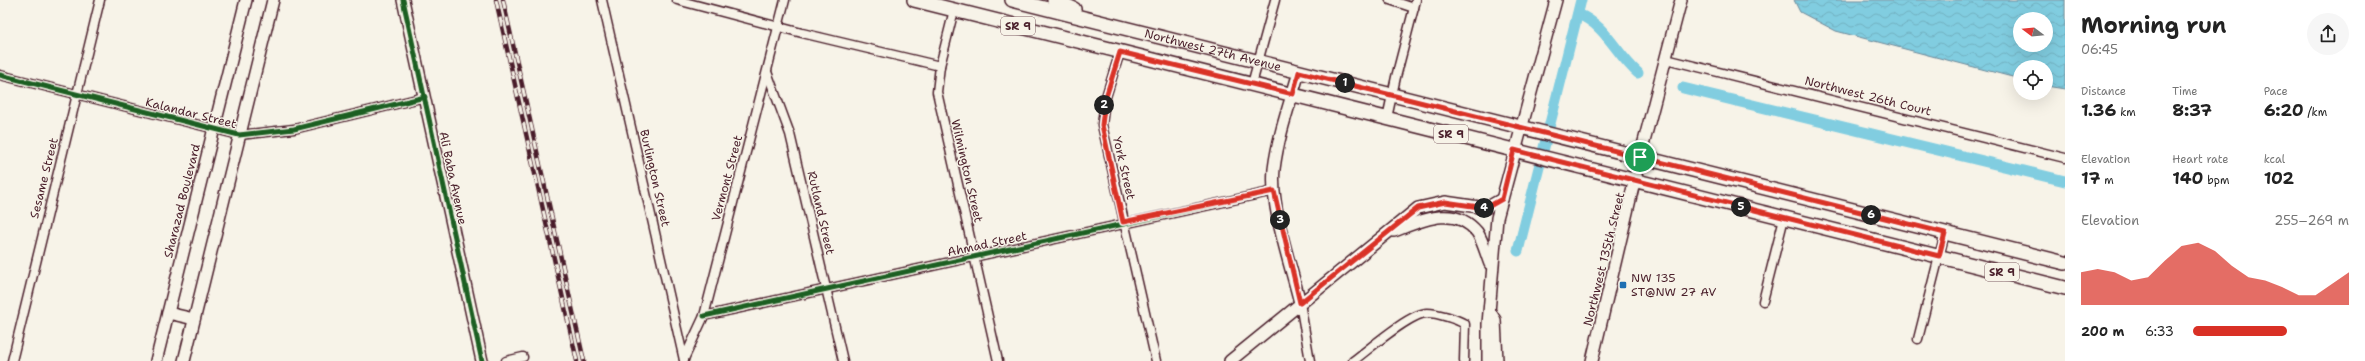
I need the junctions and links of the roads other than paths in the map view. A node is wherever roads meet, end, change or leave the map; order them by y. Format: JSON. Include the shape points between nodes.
{"nodes":[{"id":1,"x":100,"y":0,"type":"edge"},
{"id":2,"x":246,"y":0,"type":"edge"},
{"id":3,"x":273,"y":0,"type":"edge"},
{"id":4,"x":403,"y":0,"type":"edge"},
{"id":5,"x":602,"y":0,"type":"edge"},
{"id":6,"x":677,"y":0,"type":"edge"},
{"id":7,"x":785,"y":0,"type":"edge"},
{"id":8,"x":914,"y":0,"type":"edge"},
{"id":9,"x":1012,"y":0,"type":"edge"},
{"id":10,"x":1054,"y":0,"type":"edge"},
{"id":11,"x":1275,"y":0,"type":"edge"},
{"id":12,"x":1390,"y":0,"type":"edge"},
{"id":13,"x":1556,"y":0,"type":"edge"},
{"id":14,"x":1681,"y":0,"type":"edge"},
{"id":15,"x":1415,"y":4,"type":"edge"},
{"id":16,"x":954,"y":10,"type":"junction"},
{"id":17,"x":1089,"y":19,"type":"junction"},
{"id":18,"x":779,"y":26,"type":"junction"},
{"id":19,"x":1120,"y":52,"type":"junction"},
{"id":20,"x":1666,"y":59,"type":"junction"},
{"id":21,"x":1258,"y":61,"type":"junction"},
{"id":22,"x":940,"y":66,"type":"junction"},
{"id":23,"x":767,"y":72,"type":"junction"},
{"id":24,"x":1299,"y":72,"type":"junction"},
{"id":25,"x":0,"y":75,"type":"edge"},
{"id":26,"x":1252,"y":84,"type":"junction"},
{"id":27,"x":77,"y":94,"type":"junction"},
{"id":28,"x":1293,"y":94,"type":"junction"},
{"id":29,"x":1392,"y":95,"type":"junction"},
{"id":30,"x":425,"y":97,"type":"junction"},
{"id":31,"x":1388,"y":118,"type":"junction"},
{"id":32,"x":214,"y":128,"type":"junction"},
{"id":33,"x":1528,"y":128,"type":"junction"},
{"id":34,"x":239,"y":135,"type":"junction"},
{"id":35,"x":1520,"y":152,"type":"junction"},
{"id":36,"x":1640,"y":157,"type":"junction"},
{"id":37,"x":2065,"y":158,"type":"edge"},
{"id":38,"x":1636,"y":180,"type":"junction"},
{"id":39,"x":1274,"y":191,"type":"junction"},
{"id":40,"x":1502,"y":199,"type":"junction"},
{"id":41,"x":1784,"y":218,"type":"junction"},
{"id":42,"x":1123,"y":222,"type":"junction"},
{"id":43,"x":1390,"y":232,"type":"junction"},
{"id":44,"x":1945,"y":233,"type":"junction"},
{"id":45,"x":1939,"y":256,"type":"junction"},
{"id":46,"x":974,"y":257,"type":"junction"},
{"id":47,"x":2065,"y":263,"type":"edge"},
{"id":48,"x":1492,"y":269,"type":"junction"},
{"id":49,"x":2065,"y":288,"type":"edge"},
{"id":50,"x":827,"y":289,"type":"junction"},
{"id":51,"x":1763,"y":301,"type":"dead end"},
{"id":52,"x":1300,"y":303,"type":"junction"},
{"id":53,"x":1489,"y":310,"type":"junction"},
{"id":54,"x":168,"y":313,"type":"junction"},
{"id":55,"x":704,"y":316,"type":"junction"},
{"id":56,"x":194,"y":319,"type":"junction"},
{"id":57,"x":1918,"y":340,"type":"dead end"},
{"id":58,"x":523,"y":357,"type":"dead end"},
{"id":59,"x":684,"y":360,"type":"edge"},
{"id":60,"x":12,"y":361,"type":"edge"},
{"id":61,"x":156,"y":361,"type":"edge"},
{"id":62,"x":184,"y":361,"type":"edge"},
{"id":63,"x":482,"y":361,"type":"edge"},
{"id":64,"x":506,"y":361,"type":"edge"},
{"id":65,"x":843,"y":361,"type":"edge"},
{"id":66,"x":998,"y":361,"type":"edge"},
{"id":67,"x":1156,"y":361,"type":"edge"},
{"id":68,"x":1230,"y":361,"type":"edge"},
{"id":69,"x":1310,"y":361,"type":"edge"},
{"id":70,"x":1353,"y":361,"type":"edge"},
{"id":71,"x":1464,"y":361,"type":"edge"},
{"id":72,"x":1488,"y":361,"type":"edge"},
{"id":73,"x":1497,"y":361,"type":"edge"},
{"id":74,"x":1592,"y":361,"type":"edge"}],
"edges":[{"from":1,"to":27,"type":"street","name":"Sesame Street"},
{"from":2,"to":32,"type":"street","name":"Sharazad Boulevard"},
{"from":3,"to":34,"type":"street"},
{"from":4,"to":30,"type":"street","name":"Ali Baba Avenue"},
{"from":5,"to":59,"type":"street","name":"Burlington Street"},
{"from":6,"to":18,"type":"street"},
{"from":7,"to":18,"type":"street","name":"Vermont Street"},
{"from":8,"to":16,"type":"main road","name":"Northwest 27th Avenue","number":"SR 9"},
{"from":9,"to":17,"type":"main road","name":"Northwest 27th Avenue"},
{"from":10,"to":17,"type":"main road","number":"SR 9"},
{"from":11,"to":21,"type":"street"},
{"from":12,"to":15,"type":"street"},
{"from":13,"to":33,"type":"street"},
{"from":14,"to":20,"type":"street","name":"Northwest 135th Street"},
{"from":15,"to":29,"type":"street"},
{"from":16,"to":19,"type":"main road","name":"Northwest 27th Avenue","number":"SR 9"},
{"from":16,"to":22,"type":"street","name":"Wilmington Street"},
{"from":17,"to":21,"type":"main road","name":"Northwest 27th Avenue","number":"SR 9"},
{"from":18,"to":22,"type":"street"},
{"from":18,"to":23,"type":"street","name":"Vermont Street"},
{"from":19,"to":26,"type":"main road","name":"Northwest 27th Avenue","number":"SR 9"},
{"from":19,"to":42,"type":"street","name":"York Street","via":[[1105,100],[1102,125]]},
{"from":20,"to":36,"type":"street","name":"Northwest 135th Street"},
{"from":20,"to":37,"type":"street","name":"Northwest 26th Court"},
{"from":21,"to":24,"type":"main road","name":"Northwest 27th Avenue","number":"SR 9"},
{"from":21,"to":26,"type":"street"},
{"from":22,"to":46,"type":"street","name":"Wilmington Street","via":[[937,92]]},
{"from":23,"to":50,"type":"street","name":"Rutland Street","via":[[790,134]]},
{"from":23,"to":55,"type":"street","name":"Vermont Street"},
{"from":24,"to":28,"type":"street"},
{"from":24,"to":29,"type":"main road","name":"Northwest 27th Avenue","number":"SR 9"},
{"from":25,"to":27,"type":"street","name":"Kalandar Street"},
{"from":26,"to":28,"type":"main road","name":"Northwest 27th Avenue","number":"SR 9"},
{"from":27,"to":32,"type":"street","name":"Kalandar Street"},
{"from":27,"to":60,"type":"street","name":"Sesame Street"},
{"from":28,"to":31,"type":"main road","name":"Northwest 27th Avenue","number":"SR 9"},
{"from":28,"to":39,"type":"street","via":[[1274,170]]},
{"from":29,"to":31,"type":"street"},
{"from":29,"to":33,"type":"main road","name":"Northwest 27th Avenue","number":"SR 9"},
{"from":30,"to":34,"type":"street","name":"Kalandar Street","via":[[294,129]]},
{"from":30,"to":63,"type":"street","name":"Ali Baba Avenue"},
{"from":31,"to":35,"type":"main road","name":"Northwest 27th Avenue","number":"SR 9"},
{"from":32,"to":34,"type":"street","name":"Kalandar Street"},
{"from":32,"to":54,"type":"street","name":"Sharazad Boulevard"},
{"from":33,"to":35,"type":"street"},
{"from":33,"to":36,"type":"main road","name":"Northwest 27th Avenue","number":"SR 9"},
{"from":34,"to":56,"type":"street"},
{"from":35,"to":38,"type":"main road","name":"Northwest 27th Avenue","number":"SR 9"},
{"from":35,"to":40,"type":"street"},
{"from":36,"to":38,"type":"street","name":"Northwest 135th Street"},
{"from":36,"to":44,"type":"main road","name":"Northwest 27th Avenue","number":"SR 9"},
{"from":38,"to":41,"type":"main road","name":"Northwest 27th Avenue","number":"SR 9"},
{"from":38,"to":74,"type":"street","name":"Northwest 135th Street"},
{"from":39,"to":42,"type":"street","name":"Ahmad Street"},
{"from":39,"to":52,"type":"street"},
{"from":40,"to":43,"type":"street","via":[[1486,208],[1445,202],[1431,204],[1418,208],[1406,216]]},
{"from":40,"to":48,"type":"street"},
{"from":41,"to":45,"type":"main road","name":"Northwest 27th Avenue","number":"SR 9"},
{"from":41,"to":51,"type":"street"},
{"from":42,"to":46,"type":"street","name":"Ahmad Street"},
{"from":42,"to":67,"type":"street","name":"York Street"},
{"from":43,"to":48,"type":"street","via":[[1439,216],[1459,219],[1477,233]]},
{"from":43,"to":52,"type":"street"},
{"from":44,"to":45,"type":"street"},
{"from":44,"to":47,"type":"main road","name":"Northwest 27th Avenue","number":"SR 9"},
{"from":45,"to":49,"type":"main road","name":"Northwest 27th Avenue","number":"SR 9"},
{"from":45,"to":57,"type":"street"},
{"from":46,"to":50,"type":"street","name":"Ahmad Street"},
{"from":46,"to":66,"type":"street","name":"Wilmington Street"},
{"from":48,"to":53,"type":"street"},
{"from":50,"to":55,"type":"street","name":"Ahmad Street"},
{"from":50,"to":65,"type":"street","name":"Rutland Street"},
{"from":52,"to":68,"type":"street"},
{"from":52,"to":69,"type":"street"},
{"from":53,"to":72,"type":"street"},
{"from":53,"to":73,"type":"street","via":[[1495,320]]},
{"from":54,"to":56,"type":"street"},
{"from":54,"to":61,"type":"street","name":"Sharazad Boulevard"},
{"from":55,"to":59,"type":"street","name":"Vermont Street"},
{"from":56,"to":62,"type":"street"},
{"from":58,"to":64,"type":"street"},
{"from":70,"to":71,"type":"street","via":[[1413,317],[1427,313],[1459,320],[1465,324]]}]}
